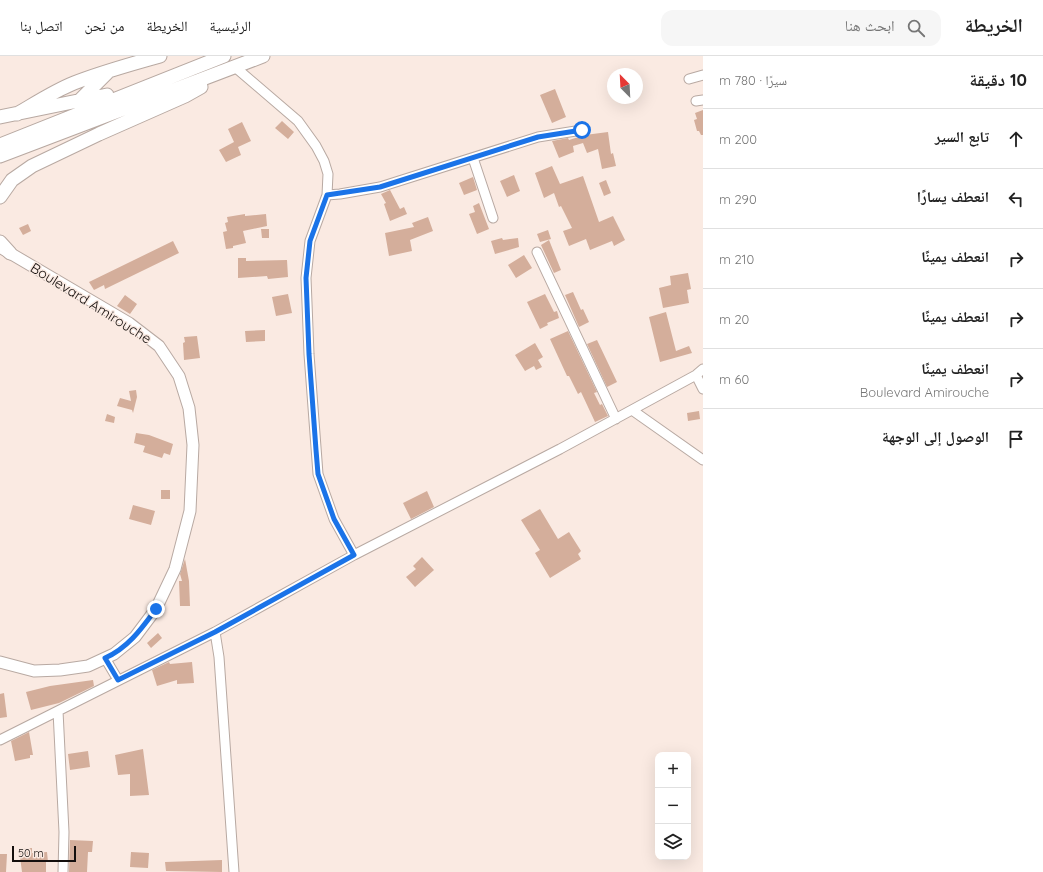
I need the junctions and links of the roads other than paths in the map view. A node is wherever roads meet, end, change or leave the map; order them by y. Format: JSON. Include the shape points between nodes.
{"nodes":[{"id":1,"x":160,"y":56,"type":"edge"},
{"id":2,"x":224,"y":56,"type":"edge"},
{"id":3,"x":263,"y":56,"type":"edge"},
{"id":4,"x":232,"y":68,"type":"junction"},
{"id":5,"x":110,"y":70,"type":"junction"},
{"id":6,"x":703,"y":75,"type":"edge"},
{"id":7,"x":689,"y":79,"type":"dead end"},
{"id":8,"x":131,"y":92,"type":"junction"},
{"id":9,"x":79,"y":101,"type":"junction"},
{"id":10,"x":17,"y":114,"type":"junction"},
{"id":11,"x":0,"y":117,"type":"edge"},
{"id":12,"x":582,"y":130,"type":"dead end"},
{"id":13,"x":0,"y":145,"type":"edge"},
{"id":14,"x":0,"y":156,"type":"edge"},
{"id":15,"x":473,"y":158,"type":"junction"},
{"id":16,"x":12,"y":180,"type":"junction"},
{"id":17,"x":0,"y":188,"type":"edge"},
{"id":18,"x":327,"y":195,"type":"junction"},
{"id":19,"x":0,"y":197,"type":"edge"},
{"id":20,"x":493,"y":218,"type":"dead end"},
{"id":21,"x":0,"y":242,"type":"edge"},
{"id":22,"x":7,"y":252,"type":"edge"},
{"id":23,"x":537,"y":252,"type":"dead end"},
{"id":24,"x":703,"y":368,"type":"edge"},
{"id":25,"x":696,"y":376,"type":"junction"},
{"id":26,"x":703,"y":389,"type":"edge"},
{"id":27,"x":632,"y":410,"type":"junction"},
{"id":28,"x":616,"y":419,"type":"junction"},
{"id":29,"x":702,"y":457,"type":"edge"},
{"id":30,"x":354,"y":555,"type":"junction"},
{"id":31,"x":215,"y":632,"type":"junction"},
{"id":32,"x":105,"y":658,"type":"junction"},
{"id":33,"x":0,"y":662,"type":"edge"},
{"id":34,"x":118,"y":680,"type":"junction"},
{"id":35,"x":58,"y":711,"type":"junction"},
{"id":36,"x":0,"y":740,"type":"edge"},
{"id":37,"x":63,"y":872,"type":"edge"},
{"id":38,"x":234,"y":872,"type":"edge"}],
"edges":[{"from":1,"to":5,"type":"highway"},
{"from":2,"to":8,"type":"highway"},
{"from":3,"to":4,"type":"highway"},
{"from":4,"to":14,"type":"highway"},
{"from":4,"to":16,"type":"highway","via":[[185,96],[44,160]]},
{"from":4,"to":18,"type":"street","via":[[298,121],[324,161],[328,174]]},
{"from":5,"to":9,"type":"highway"},
{"from":5,"to":10,"type":"highway","via":[[46,96]]},
{"from":6,"to":7,"type":"street"},
{"from":8,"to":9,"type":"highway"},
{"from":8,"to":13,"type":"highway"},
{"from":9,"to":10,"type":"highway"},
{"from":10,"to":11,"type":"highway"},
{"from":12,"to":15,"type":"street","via":[[538,137]]},
{"from":15,"to":18,"type":"street","via":[[380,187]]},
{"from":15,"to":20,"type":"street"},
{"from":16,"to":17,"type":"highway"},
{"from":16,"to":19,"type":"highway"},
{"from":18,"to":30,"type":"street","via":[[310,241],[306,278],[318,474],[334,519]]},
{"from":21,"to":22,"type":"highway"},
{"from":22,"to":32,"type":"main road","name":"Boulevard Amirouche","via":[[129,323],[159,346],[179,376],[189,408],[193,445],[190,511],[175,570],[156,609],[135,637]]},
{"from":23,"to":28,"type":"street"},
{"from":24,"to":25,"type":"street"},
{"from":25,"to":26,"type":"street"},
{"from":25,"to":27,"type":"street"},
{"from":27,"to":28,"type":"street"},
{"from":27,"to":29,"type":"street"},
{"from":28,"to":30,"type":"street"},
{"from":30,"to":31,"type":"street"},
{"from":31,"to":34,"type":"street"},
{"from":31,"to":38,"type":"street"},
{"from":32,"to":33,"type":"main road","name":"Boulevard Amirouche","via":[[88,666],[34,671]]},
{"from":32,"to":34,"type":"street"},
{"from":34,"to":35,"type":"street"},
{"from":35,"to":36,"type":"street"},
{"from":35,"to":37,"type":"street","via":[[64,832]]}]}
